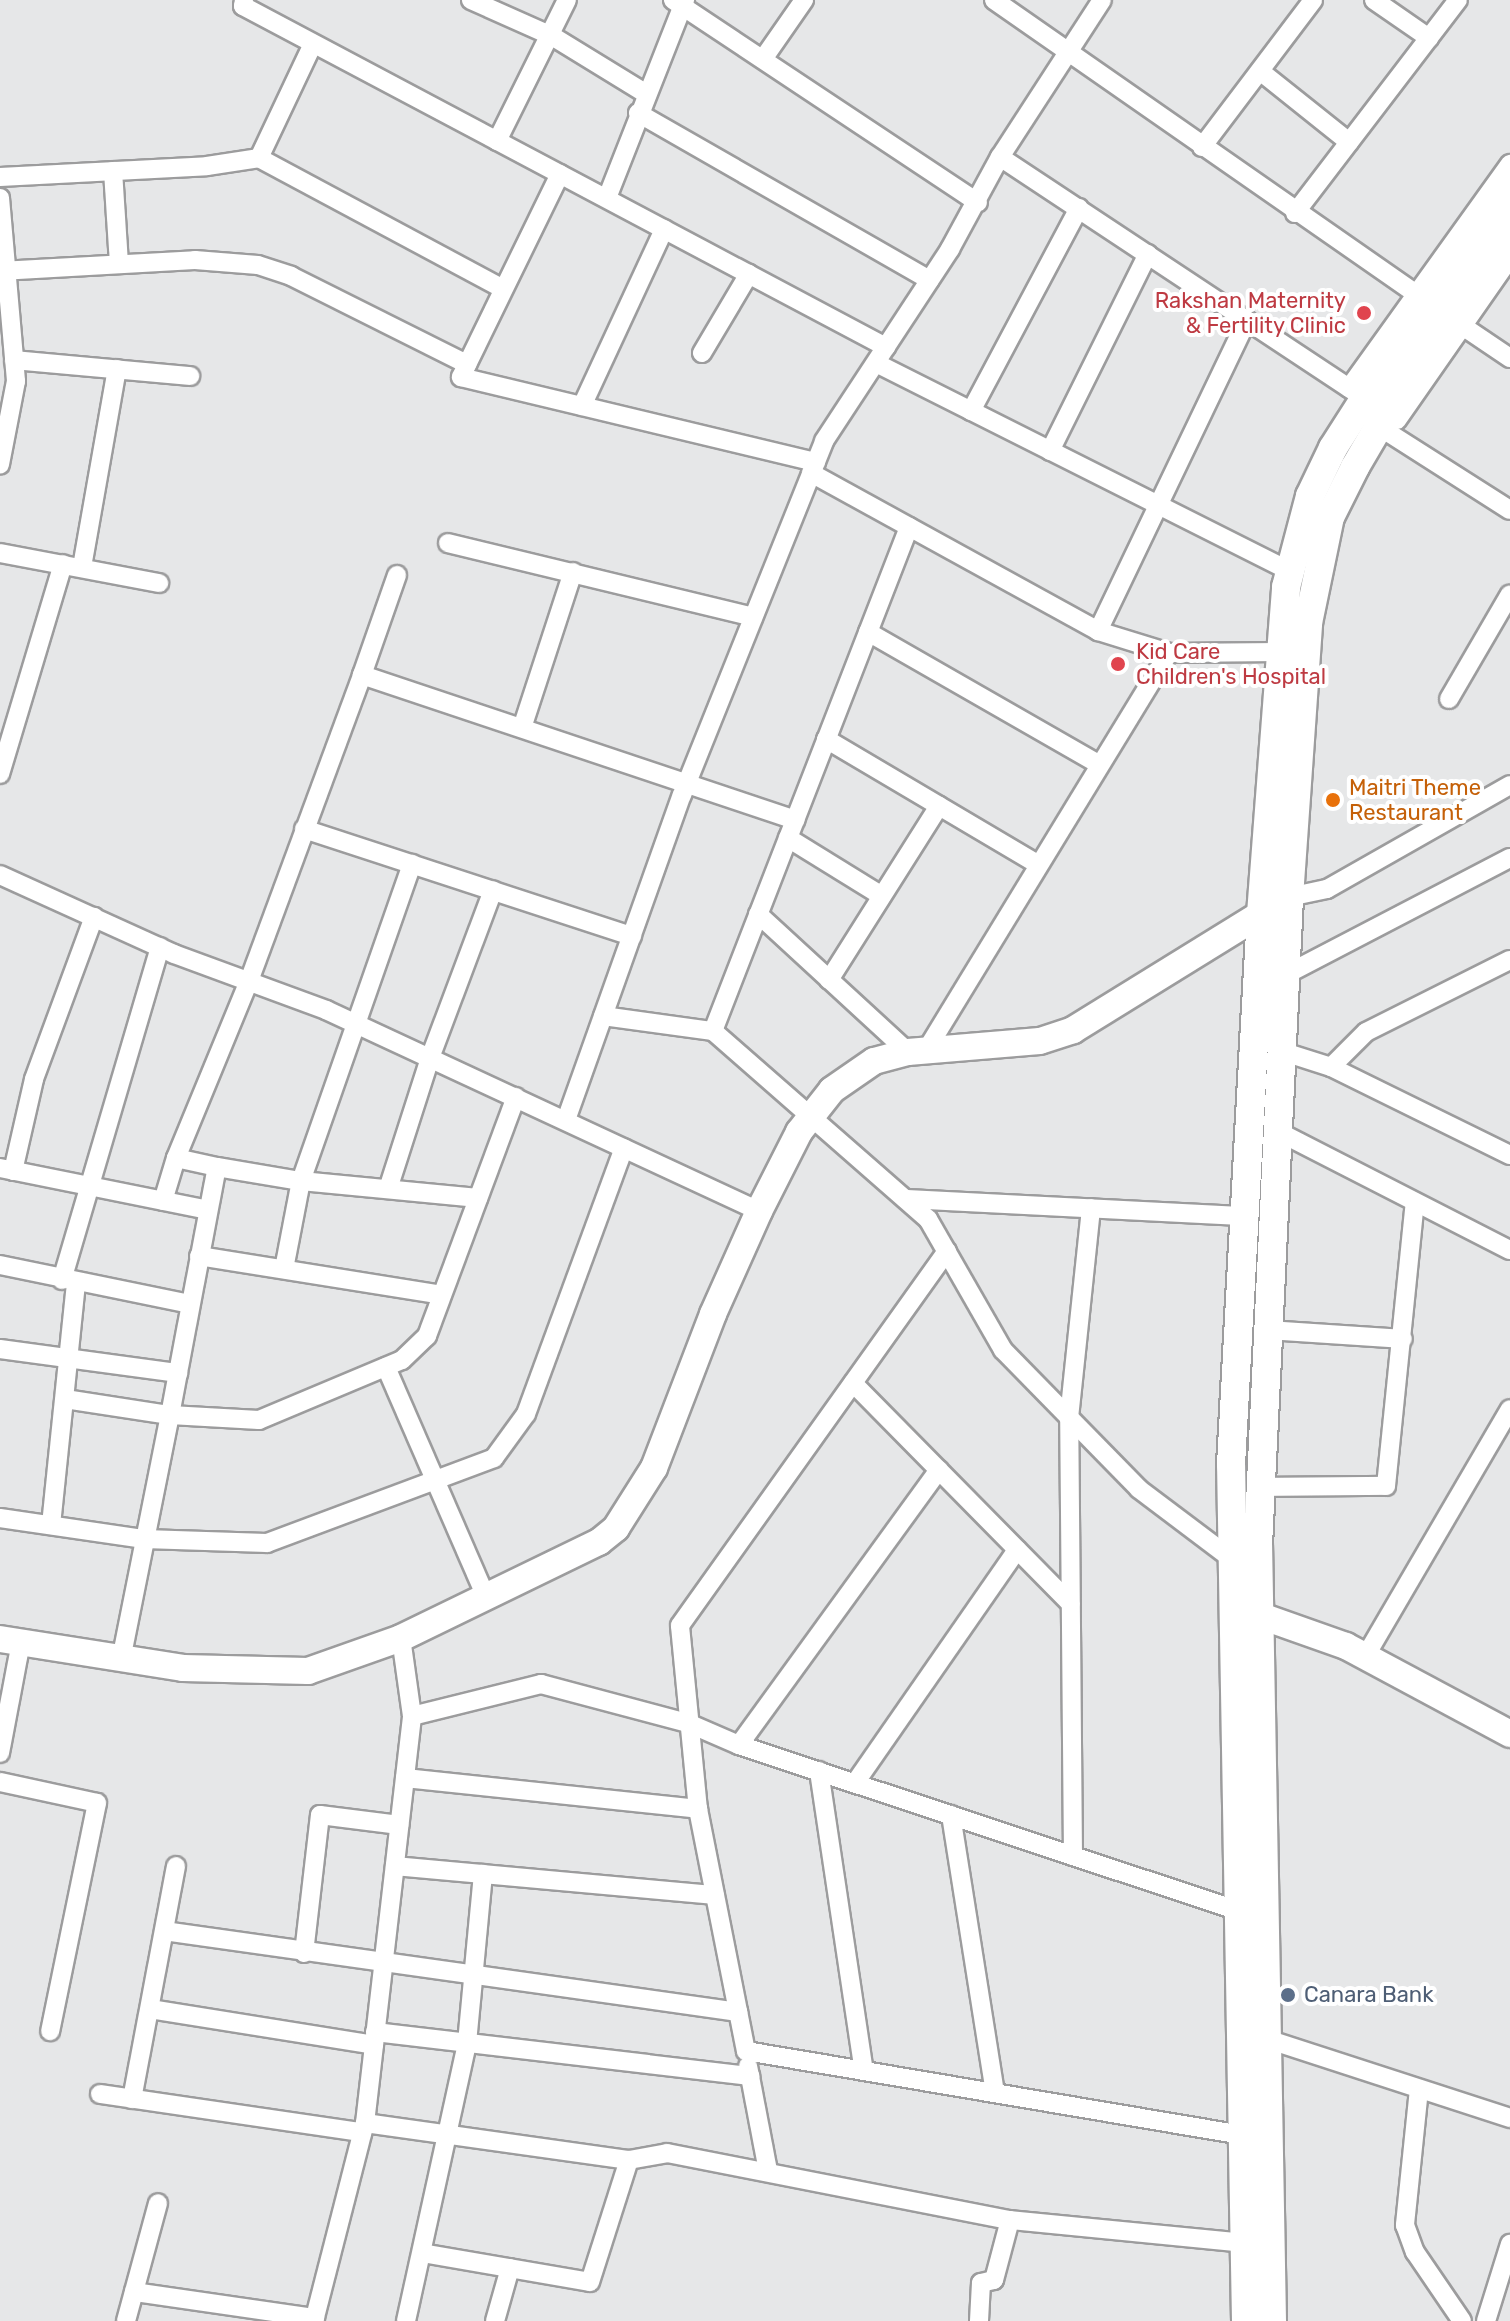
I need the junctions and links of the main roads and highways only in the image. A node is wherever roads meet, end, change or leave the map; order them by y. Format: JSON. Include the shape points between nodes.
{"nodes":[{"id":1,"x":1510,"y":190,"type":"edge"},
{"id":2,"x":1510,"y":225,"type":"edge"},
{"id":3,"x":1247,"y":1616,"type":"junction"},
{"id":4,"x":1246,"y":2321,"type":"edge"},
{"id":5,"x":1272,"y":2321,"type":"edge"}],
"edges":[{"from":1,"to":3,"type":"main road","via":[[1357,393],[1310,496],[1290,571],[1261,914],[1231,1465],[1232,1559]]},
{"from":2,"to":3,"type":"main road","via":[[1436,329],[1330,517],[1316,566],[1289,897],[1261,1487]]},
{"from":3,"to":4,"type":"main road","via":[[1239,1911]]},
{"from":3,"to":5,"type":"main road","via":[[1267,2039]]}]}
